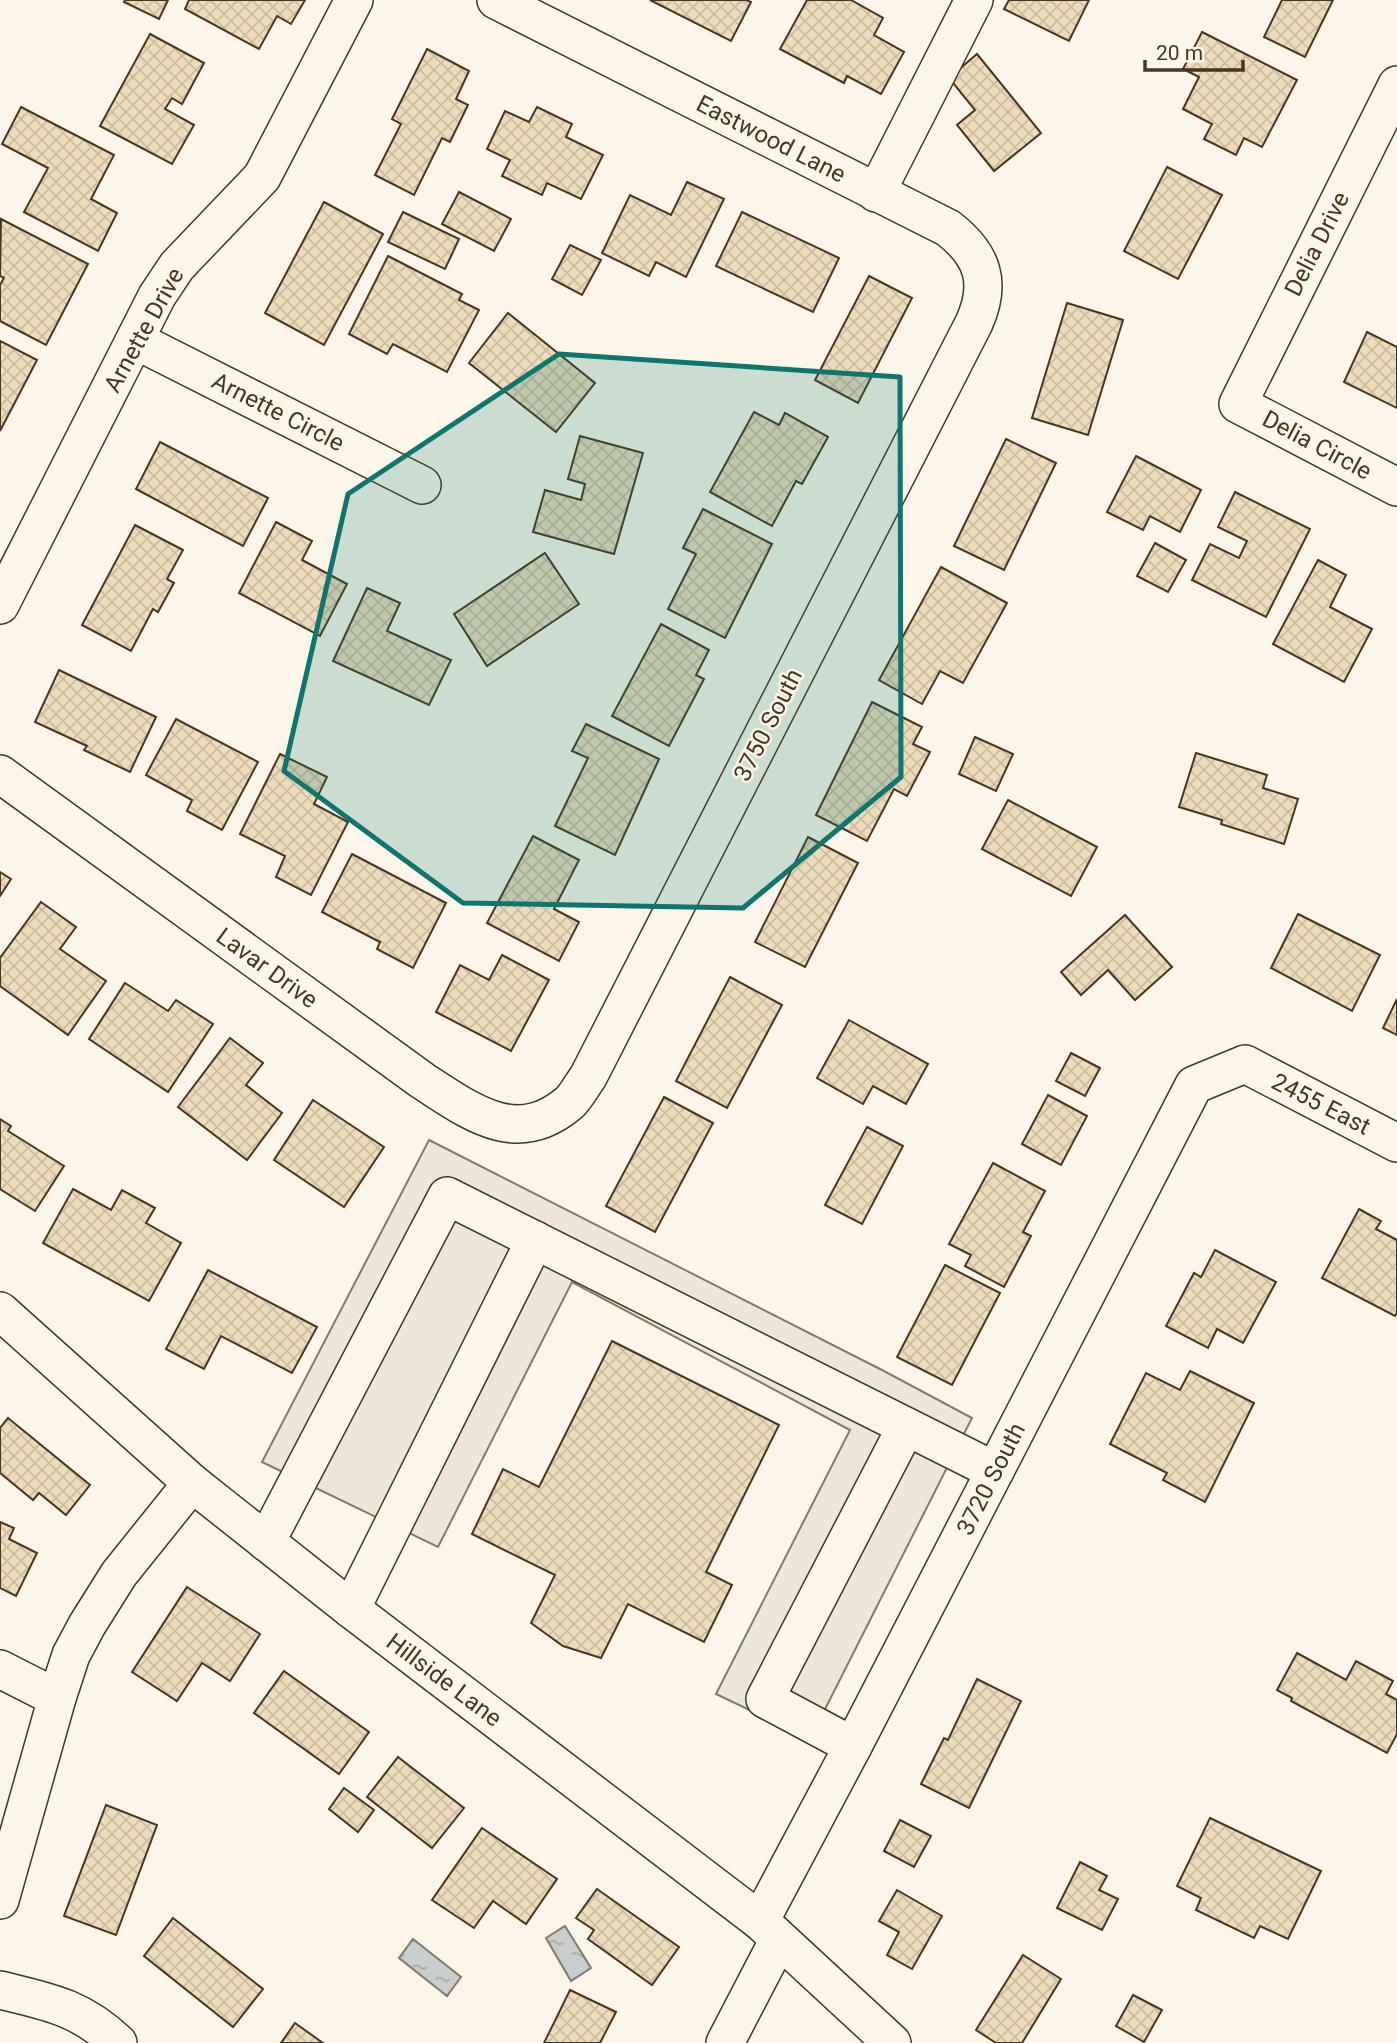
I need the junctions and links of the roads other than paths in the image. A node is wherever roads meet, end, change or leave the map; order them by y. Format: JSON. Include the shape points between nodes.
{"nodes":[{"id":1,"x":354,"y":0,"type":"edge"},
{"id":2,"x":496,"y":0,"type":"edge"},
{"id":3,"x":974,"y":0,"type":"edge"},
{"id":4,"x":545,"y":11,"type":"edge"},
{"id":5,"x":1397,"y":85,"type":"edge"},
{"id":6,"x":876,"y":193,"type":"junction"},
{"id":7,"x":974,"y":323,"type":"joint"},
{"id":8,"x":135,"y":340,"type":"junction"},
{"id":9,"x":1238,"y":404,"type":"joint"},
{"id":10,"x":422,"y":485,"type":"dead end"},
{"id":11,"x":1397,"y":488,"type":"edge"},
{"id":12,"x":0,"y":606,"type":"edge"},
{"id":13,"x":0,"y":774,"type":"edge"},
{"id":14,"x":1245,"y":1064,"type":"joint"},
{"id":15,"x":549,"y":1115,"type":"joint"},
{"id":16,"x":1397,"y":1143,"type":"edge"},
{"id":17,"x":535,"y":1240,"type":"junction"},
{"id":18,"x":0,"y":1311,"type":"edge"},
{"id":19,"x":906,"y":1427,"type":"junction"},
{"id":20,"x":995,"y":1471,"type":"junction"},
{"id":21,"x":192,"y":1483,"type":"junction"},
{"id":22,"x":265,"y":1542,"type":"junction"},
{"id":23,"x":351,"y":1609,"type":"junction"},
{"id":24,"x":0,"y":1669,"type":"edge"},
{"id":25,"x":57,"y":1698,"type":"junction"},
{"id":26,"x":853,"y":1746,"type":"junction"},
{"id":27,"x":0,"y":1900,"type":"edge"},
{"id":28,"x":769,"y":1931,"type":"junction"},
{"id":29,"x":0,"y":1990,"type":"edge"},
{"id":30,"x":118,"y":2043,"type":"edge"},
{"id":31,"x":725,"y":2043,"type":"edge"},
{"id":32,"x":892,"y":2043,"type":"edge"}],
"edges":[{"from":1,"to":8,"type":"street","name":"Arnette Drive","via":[[262,177],[177,266]]},
{"from":2,"to":4,"type":"street","name":"Eastwood Lane"},
{"from":3,"to":6,"type":"street"},
{"from":4,"to":6,"type":"street","name":"Eastwood Lane"},
{"from":5,"to":9,"type":"street","name":"Delia Drive"},
{"from":6,"to":7,"type":"street","name":"Eastwood Lane","via":[[948,228],[970,249],[984,282]]},
{"from":7,"to":15,"type":"street","name":"3750 South","via":[[588,1077],[570,1103]]},
{"from":8,"to":10,"type":"street","name":"Arnette Circle"},
{"from":8,"to":12,"type":"street","name":"Arnette Drive"},
{"from":9,"to":11,"type":"street","name":"Delia Circle"},
{"from":13,"to":15,"type":"street","name":"Lavar Drive","via":[[458,1104],[508,1125]]},
{"from":14,"to":16,"type":"street","name":"2455 East"},
{"from":14,"to":20,"type":"street","name":"3720 South","via":[[1195,1085]]},
{"from":17,"to":19,"type":"street"},
{"from":17,"to":22,"type":"street","via":[[447,1196]]},
{"from":17,"to":23,"type":"street"},
{"from":18,"to":21,"type":"street","name":"Hillside Lane"},
{"from":19,"to":20,"type":"street"},
{"from":19,"to":26,"type":"street","via":[[765,1699]]},
{"from":20,"to":26,"type":"street","name":"3720 South"},
{"from":21,"to":22,"type":"street","name":"Hillside Lane"},
{"from":21,"to":25,"type":"street","via":[[120,1574],[87,1625]]},
{"from":22,"to":23,"type":"street","name":"Hillside Lane"},
{"from":23,"to":28,"type":"street","name":"Hillside Lane"},
{"from":24,"to":25,"type":"street"},
{"from":25,"to":27,"type":"street"},
{"from":26,"to":28,"type":"street","name":"3720 South"},
{"from":28,"to":31,"type":"street","name":"3720 South"},
{"from":28,"to":32,"type":"street","name":"Hillside Lane"},
{"from":29,"to":30,"type":"street","via":[[71,2009]]}]}
